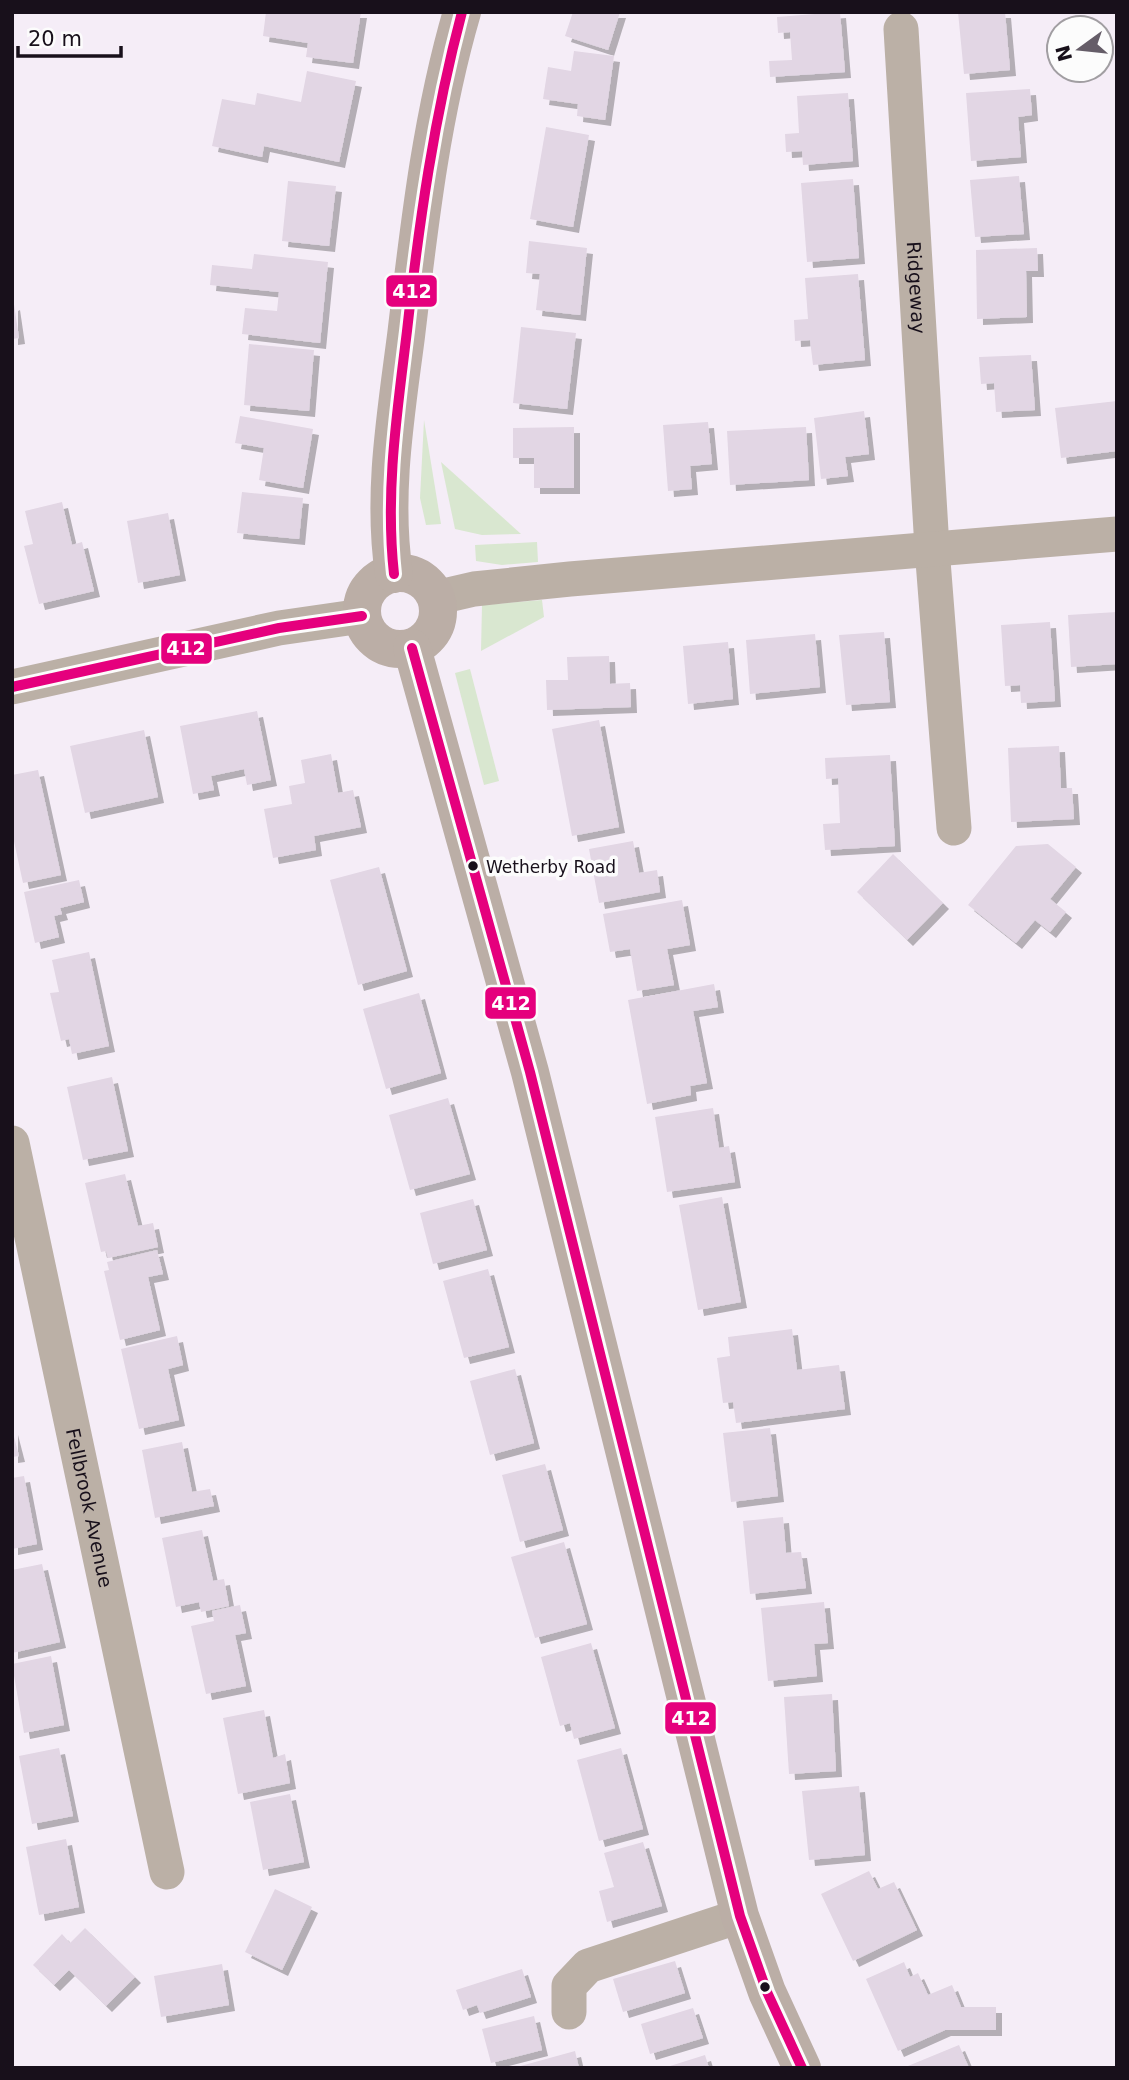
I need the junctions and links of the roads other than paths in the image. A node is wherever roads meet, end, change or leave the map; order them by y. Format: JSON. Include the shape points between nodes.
{"nodes":[{"id":1,"x":462,"y":12,"type":"edge"},
{"id":2,"x":901,"y":29,"type":"dead end"},
{"id":3,"x":1117,"y":534,"type":"edge"},
{"id":4,"x":932,"y":548,"type":"junction"},
{"id":5,"x":394,"y":574,"type":"junction"},
{"id":6,"x":435,"y":598,"type":"junction"},
{"id":7,"x":362,"y":616,"type":"junction"},
{"id":8,"x":412,"y":648,"type":"junction"},
{"id":9,"x":12,"y":687,"type":"edge"},
{"id":10,"x":954,"y":828,"type":"dead end"},
{"id":11,"x":12,"y":1143,"type":"edge"},
{"id":12,"x":167,"y":1872,"type":"dead end"},
{"id":13,"x":740,"y":1916,"type":"junction"},
{"id":14,"x":569,"y":2012,"type":"dead end"},
{"id":15,"x":802,"y":2068,"type":"edge"}],
"edges":[{"from":1,"to":5,"type":"main road","via":[[436,119],[402,367],[389,489]]},
{"from":2,"to":4,"type":"street","name":"Ridgeway"},
{"from":3,"to":4,"type":"street"},
{"from":4,"to":6,"type":"street","via":[[548,581]]},
{"from":4,"to":10,"type":"street","name":"Ridgeway"},
{"from":5,"to":6,"type":"main road","via":[[414,576]]},
{"from":5,"to":7,"type":"main road","via":[[383,577],[366,593]]},
{"from":6,"to":8,"type":"main road","via":[[431,633]]},
{"from":7,"to":8,"type":"main road","via":[[374,640],[399,650]]},
{"from":7,"to":9,"type":"street","via":[[279,628]]},
{"from":8,"to":13,"type":"main road","via":[[530,1072]]},
{"from":11,"to":12,"type":"street","name":"Fellbrook Avenue"},
{"from":13,"to":14,"type":"street","via":[[588,1966],[569,1986]]},
{"from":13,"to":15,"type":"main road","via":[[767,1992]]}]}
